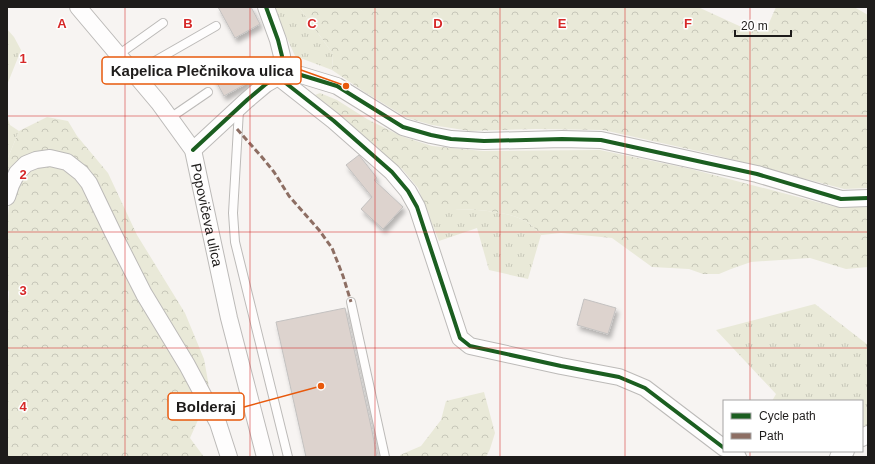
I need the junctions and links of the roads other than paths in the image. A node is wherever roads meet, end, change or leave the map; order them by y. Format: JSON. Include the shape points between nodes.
{"nodes":[{"id":1,"x":78,"y":7,"type":"edge"},
{"id":2,"x":266,"y":7,"type":"edge"},
{"id":3,"x":163,"y":23,"type":"dead end"},
{"id":4,"x":216,"y":26,"type":"dead end"},
{"id":5,"x":118,"y":54,"type":"junction"},
{"id":6,"x":134,"y":73,"type":"junction"},
{"id":7,"x":278,"y":77,"type":"junction"},
{"id":8,"x":208,"y":92,"type":"dead end"},
{"id":9,"x":240,"y":107,"type":"junction"},
{"id":10,"x":170,"y":118,"type":"junction"},
{"id":11,"x":193,"y":150,"type":"junction"},
{"id":12,"x":7,"y":198,"type":"edge"},
{"id":13,"x":868,"y":198,"type":"edge"},
{"id":14,"x":351,"y":302,"type":"dead end"},
{"id":15,"x":723,"y":447,"type":"edge"},
{"id":16,"x":229,"y":457,"type":"edge"},
{"id":17,"x":265,"y":457,"type":"edge"},
{"id":18,"x":288,"y":457,"type":"edge"},
{"id":19,"x":385,"y":457,"type":"edge"}],
"edges":[{"from":1,"to":5,"type":"street","name":"Popovičeva ulica"},
{"from":2,"to":7,"type":"street","via":[[282,56]]},
{"from":3,"to":5,"type":"lane"},
{"from":4,"to":6,"type":"lane"},
{"from":5,"to":6,"type":"street","name":"Popovičeva ulica"},
{"from":6,"to":10,"type":"street","name":"Popovičeva ulica"},
{"from":7,"to":9,"type":"street"},
{"from":7,"to":13,"type":"street","via":[[302,75],[337,86],[403,127],[431,136],[484,141],[600,140],[757,174],[841,199]]},
{"from":7,"to":15,"type":"street","via":[[346,131],[392,172],[408,191],[417,207],[460,338],[470,346],[619,377],[645,388]]},
{"from":8,"to":10,"type":"lane"},
{"from":9,"to":11,"type":"street"},
{"from":9,"to":18,"type":"lane","via":[[233,213],[235,242]]},
{"from":10,"to":11,"type":"street","name":"Popovičeva ulica"},
{"from":11,"to":17,"type":"street","name":"Popovičeva ulica","via":[[229,318]]},
{"from":12,"to":16,"type":"street","via":[[17,173],[26,164],[36,160],[50,158],[67,162],[81,172],[89,183],[144,294],[218,423]]},
{"from":14,"to":19,"type":"lane"}]}
